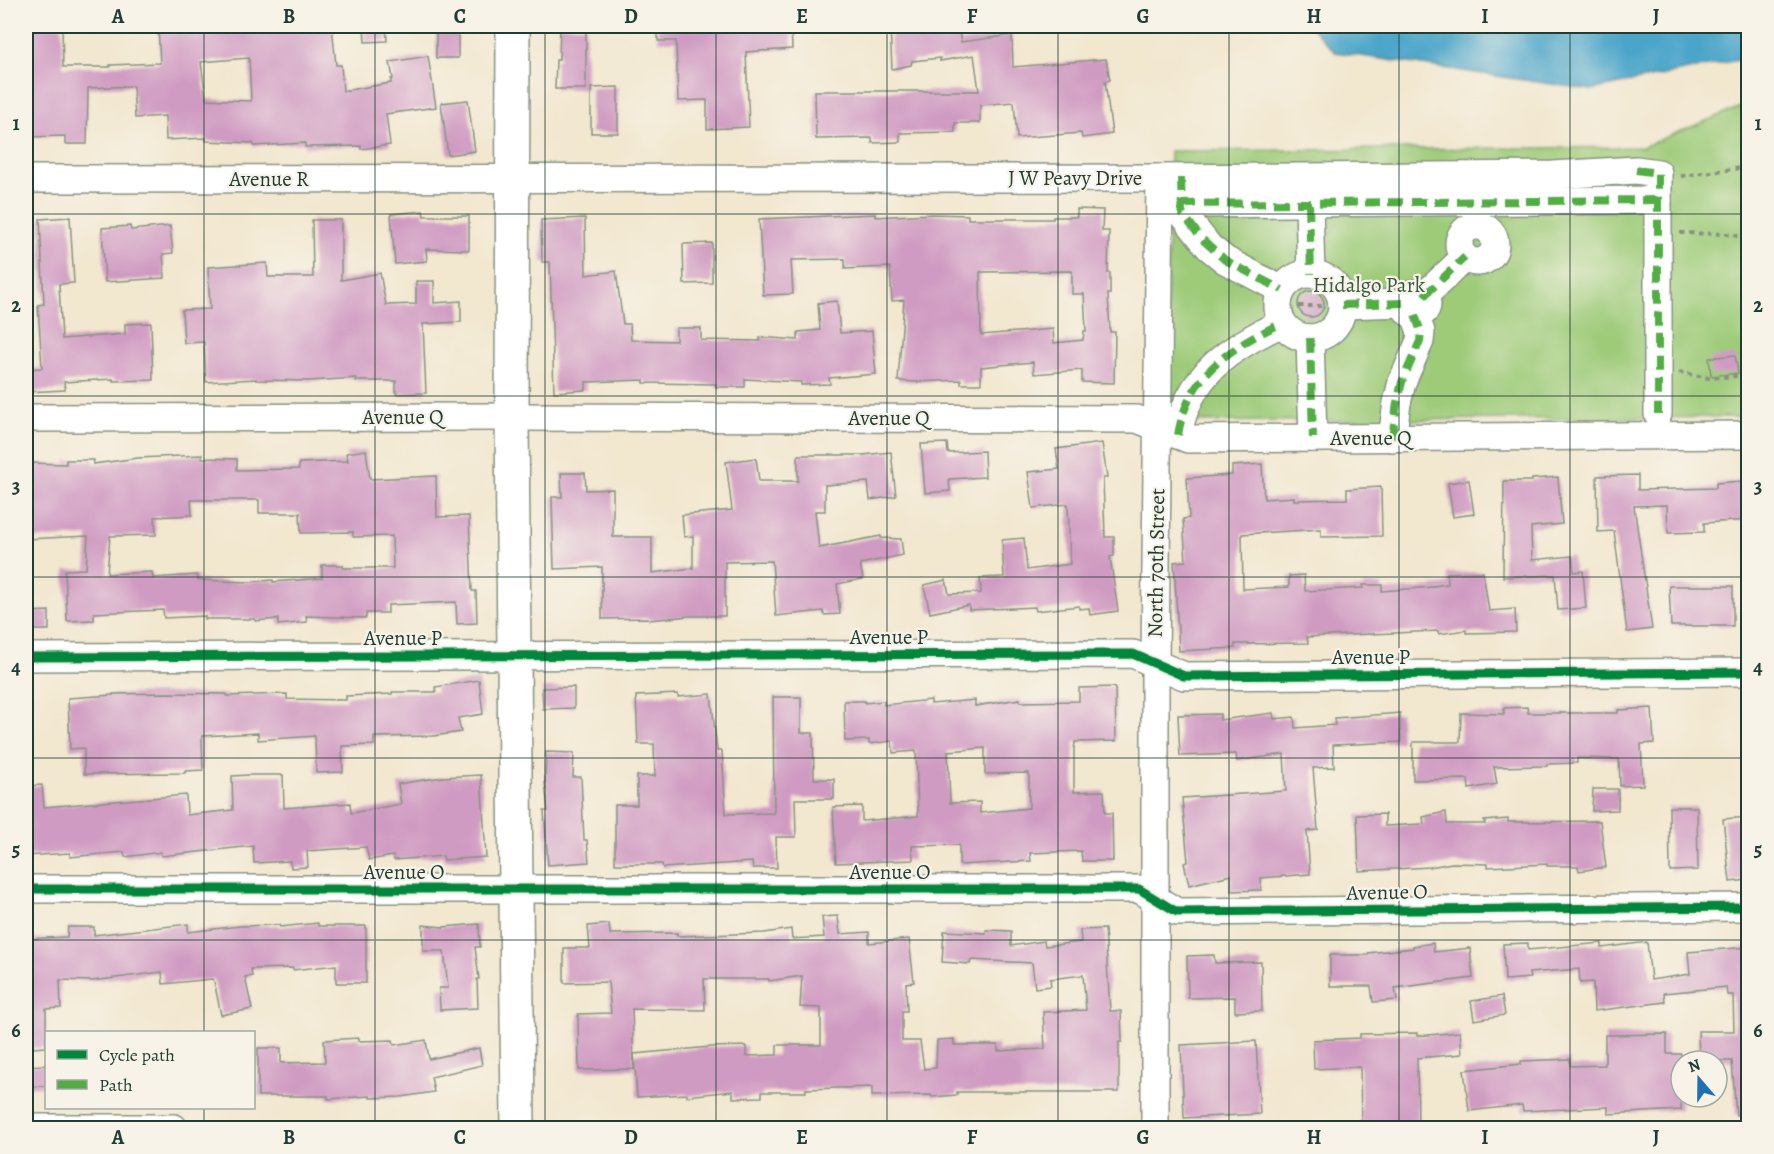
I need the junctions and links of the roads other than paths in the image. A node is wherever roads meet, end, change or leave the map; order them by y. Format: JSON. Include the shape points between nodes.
{"nodes":[{"id":1,"x":513,"y":26,"type":"edge"},
{"id":2,"x":513,"y":178,"type":"junction"},
{"id":3,"x":26,"y":179,"type":"edge"},
{"id":4,"x":1174,"y":187,"type":"junction"},
{"id":5,"x":1658,"y":200,"type":"junction"},
{"id":6,"x":1309,"y":204,"type":"junction"},
{"id":7,"x":1465,"y":257,"type":"dead end"},
{"id":8,"x":1311,"y":274,"type":"junction"},
{"id":9,"x":1414,"y":304,"type":"junction"},
{"id":10,"x":1342,"y":305,"type":"junction"},
{"id":11,"x":1281,"y":306,"type":"junction"},
{"id":12,"x":1310,"y":338,"type":"junction"},
{"id":13,"x":1658,"y":414,"type":"dead end"},
{"id":14,"x":512,"y":417,"type":"junction"},
{"id":15,"x":26,"y":418,"type":"edge"},
{"id":16,"x":1168,"y":431,"type":"junction"},
{"id":17,"x":1749,"y":435,"type":"edge"},
{"id":18,"x":1313,"y":438,"type":"junction"},
{"id":19,"x":1392,"y":438,"type":"junction"},
{"id":20,"x":513,"y":655,"type":"junction"},
{"id":21,"x":26,"y":657,"type":"edge"},
{"id":22,"x":1155,"y":664,"type":"junction"},
{"id":23,"x":1749,"y":672,"type":"edge"},
{"id":24,"x":26,"y":889,"type":"edge"},
{"id":25,"x":515,"y":890,"type":"junction"},
{"id":26,"x":1155,"y":900,"type":"junction"},
{"id":27,"x":1749,"y":907,"type":"edge"},
{"id":28,"x":26,"y":1128,"type":"edge"},
{"id":29,"x":174,"y":1128,"type":"edge"},
{"id":30,"x":518,"y":1128,"type":"edge"},
{"id":31,"x":1155,"y":1128,"type":"edge"}],
"edges":[{"from":1,"to":2,"type":"main road"},
{"from":2,"to":3,"type":"street","name":"Avenue R"},
{"from":2,"to":4,"type":"street","name":"J W Peavy Drive"},
{"from":2,"to":14,"type":"main road"},
{"from":4,"to":5,"type":"street","name":"J W Peavy Drive","via":[[1647,172]]},
{"from":4,"to":6,"type":"street"},
{"from":4,"to":11,"type":"street","via":[[1182,213],[1209,247]]},
{"from":4,"to":16,"type":"street","name":"North 70th Street"},
{"from":5,"to":6,"type":"street"},
{"from":5,"to":13,"type":"street"},
{"from":6,"to":8,"type":"street"},
{"from":7,"to":9,"type":"street"},
{"from":8,"to":10,"type":"street","via":[[1331,282]]},
{"from":8,"to":11,"type":"street","via":[[1294,278]]},
{"from":9,"to":10,"type":"street"},
{"from":9,"to":19,"type":"street","via":[[1420,341],[1402,382]]},
{"from":10,"to":12,"type":"street","via":[[1338,322],[1331,330]]},
{"from":11,"to":12,"type":"street","via":[[1290,331]]},
{"from":11,"to":16,"type":"street","via":[[1253,337],[1213,365]]},
{"from":12,"to":18,"type":"street"},
{"from":14,"to":15,"type":"street","name":"Avenue Q"},
{"from":14,"to":16,"type":"street","name":"Avenue Q","via":[[1137,419]]},
{"from":14,"to":20,"type":"main road"},
{"from":16,"to":18,"type":"street","name":"Avenue Q","via":[[1188,439]]},
{"from":16,"to":22,"type":"street","name":"North 70th Street"},
{"from":17,"to":19,"type":"street","name":"Avenue Q"},
{"from":18,"to":19,"type":"street","name":"Avenue Q"},
{"from":20,"to":21,"type":"street","name":"Avenue P"},
{"from":20,"to":22,"type":"street","name":"Avenue P","via":[[1133,654]]},
{"from":20,"to":25,"type":"main road"},
{"from":22,"to":23,"type":"street","name":"Avenue P","via":[[1184,676]]},
{"from":22,"to":26,"type":"street","name":"North 70th Street"},
{"from":24,"to":25,"type":"street","name":"Avenue O"},
{"from":25,"to":26,"type":"street","name":"Avenue O","via":[[1139,889]]},
{"from":25,"to":30,"type":"main road"},
{"from":26,"to":27,"type":"street","name":"Avenue O","via":[[1177,912]]},
{"from":26,"to":31,"type":"street","name":"North 70th Street"},
{"from":28,"to":29,"type":"street"}]}
